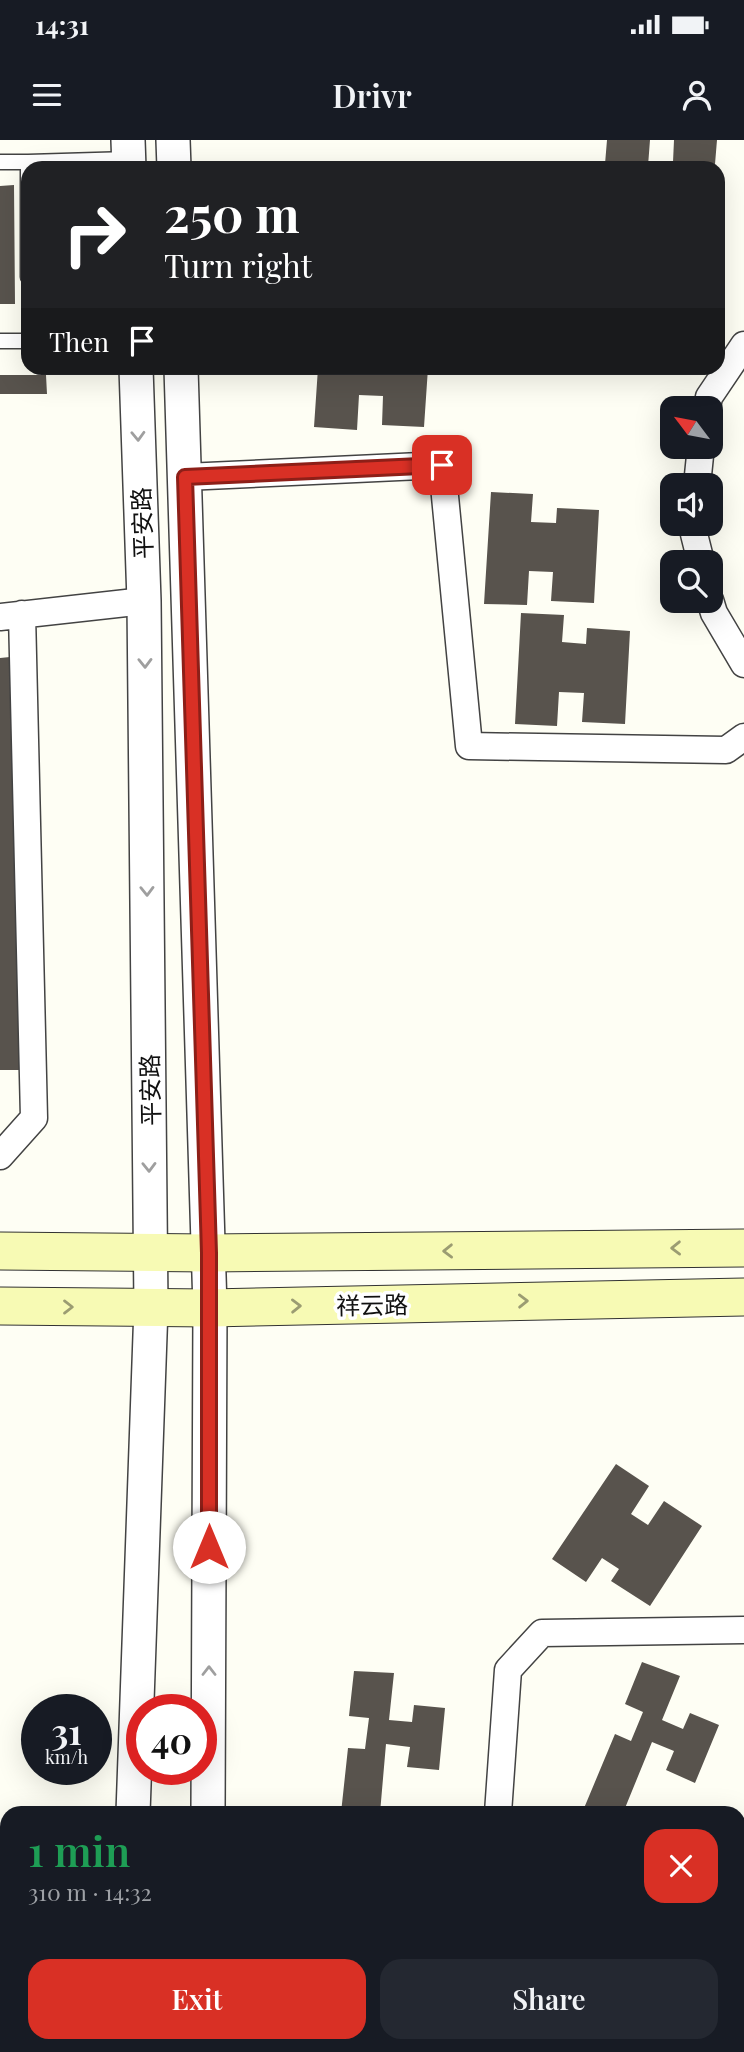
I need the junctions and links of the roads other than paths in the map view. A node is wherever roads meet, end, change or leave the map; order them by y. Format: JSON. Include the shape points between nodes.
{"nodes":[{"id":1,"x":173,"y":140,"type":"edge"},
{"id":2,"x":129,"y":156,"type":"edge"},
{"id":3,"x":45,"y":161,"type":"edge"},
{"id":4,"x":174,"y":161,"type":"edge"},
{"id":5,"x":0,"y":162,"type":"edge"},
{"id":6,"x":21,"y":162,"type":"edge"},
{"id":7,"x":0,"y":341,"type":"edge"},
{"id":8,"x":21,"y":341,"type":"edge"},
{"id":9,"x":744,"y":345,"type":"edge"},
{"id":10,"x":725,"y":373,"type":"edge"},
{"id":11,"x":136,"y":375,"type":"edge"},
{"id":12,"x":181,"y":375,"type":"edge"},
{"id":13,"x":724,"y":375,"type":"edge"},
{"id":14,"x":710,"y":396,"type":"edge"},
{"id":15,"x":185,"y":477,"type":"junction"},
{"id":16,"x":144,"y":601,"type":"junction"},
{"id":17,"x":714,"y":613,"type":"edge"},
{"id":18,"x":11,"y":616,"type":"edge"},
{"id":19,"x":744,"y":664,"type":"edge"},
{"id":20,"x":744,"y":737,"type":"edge"},
{"id":21,"x":0,"y":1156,"type":"edge"},
{"id":22,"x":744,"y":1248,"type":"edge"},
{"id":23,"x":0,"y":1251,"type":"edge"},
{"id":24,"x":150,"y":1251,"type":"junction"},
{"id":25,"x":209,"y":1253,"type":"junction"},
{"id":26,"x":744,"y":1297,"type":"edge"},
{"id":27,"x":0,"y":1306,"type":"edge"},
{"id":28,"x":151,"y":1307,"type":"junction"},
{"id":29,"x":210,"y":1308,"type":"junction"},
{"id":30,"x":744,"y":1630,"type":"edge"},
{"id":31,"x":133,"y":1806,"type":"edge"},
{"id":32,"x":208,"y":1806,"type":"edge"},
{"id":33,"x":498,"y":1806,"type":"edge"}],
"edges":[{"from":1,"to":4,"type":"street"},
{"from":2,"to":3,"type":"lane"},
{"from":5,"to":6,"type":"lane"},
{"from":7,"to":8,"type":"lane"},
{"from":9,"to":10,"type":"street"},
{"from":11,"to":16,"type":"street","name":"平安路","one_way":true},
{"from":12,"to":15,"type":"street","name":"平安路"},
{"from":13,"to":14,"type":"street"},
{"from":15,"to":20,"type":"street","via":[[442,465],[469,746],[726,750]]},
{"from":15,"to":25,"type":"street","name":"平安路"},
{"from":16,"to":18,"type":"street"},
{"from":16,"to":24,"type":"street","name":"平安路","one_way":true},
{"from":17,"to":19,"type":"street"},
{"from":18,"to":21,"type":"street","via":[[34,1118]]},
{"from":22,"to":25,"type":"main road","one_way":true},
{"from":23,"to":24,"type":"main road"},
{"from":24,"to":25,"type":"main road"},
{"from":24,"to":28,"type":"street","name":"平安路"},
{"from":25,"to":29,"type":"street","name":"平安路"},
{"from":29,"to":26,"type":"main road","name":"祥云路","one_way":true},
{"from":27,"to":28,"type":"main road","name":"祥云路","one_way":true},
{"from":28,"to":29,"type":"main road","name":"祥云路"},
{"from":28,"to":31,"type":"street","name":"平安路"},
{"from":32,"to":29,"type":"street","name":"平安路","one_way":true},
{"from":30,"to":33,"type":"street","via":[[542,1633],[508,1670]]}]}
